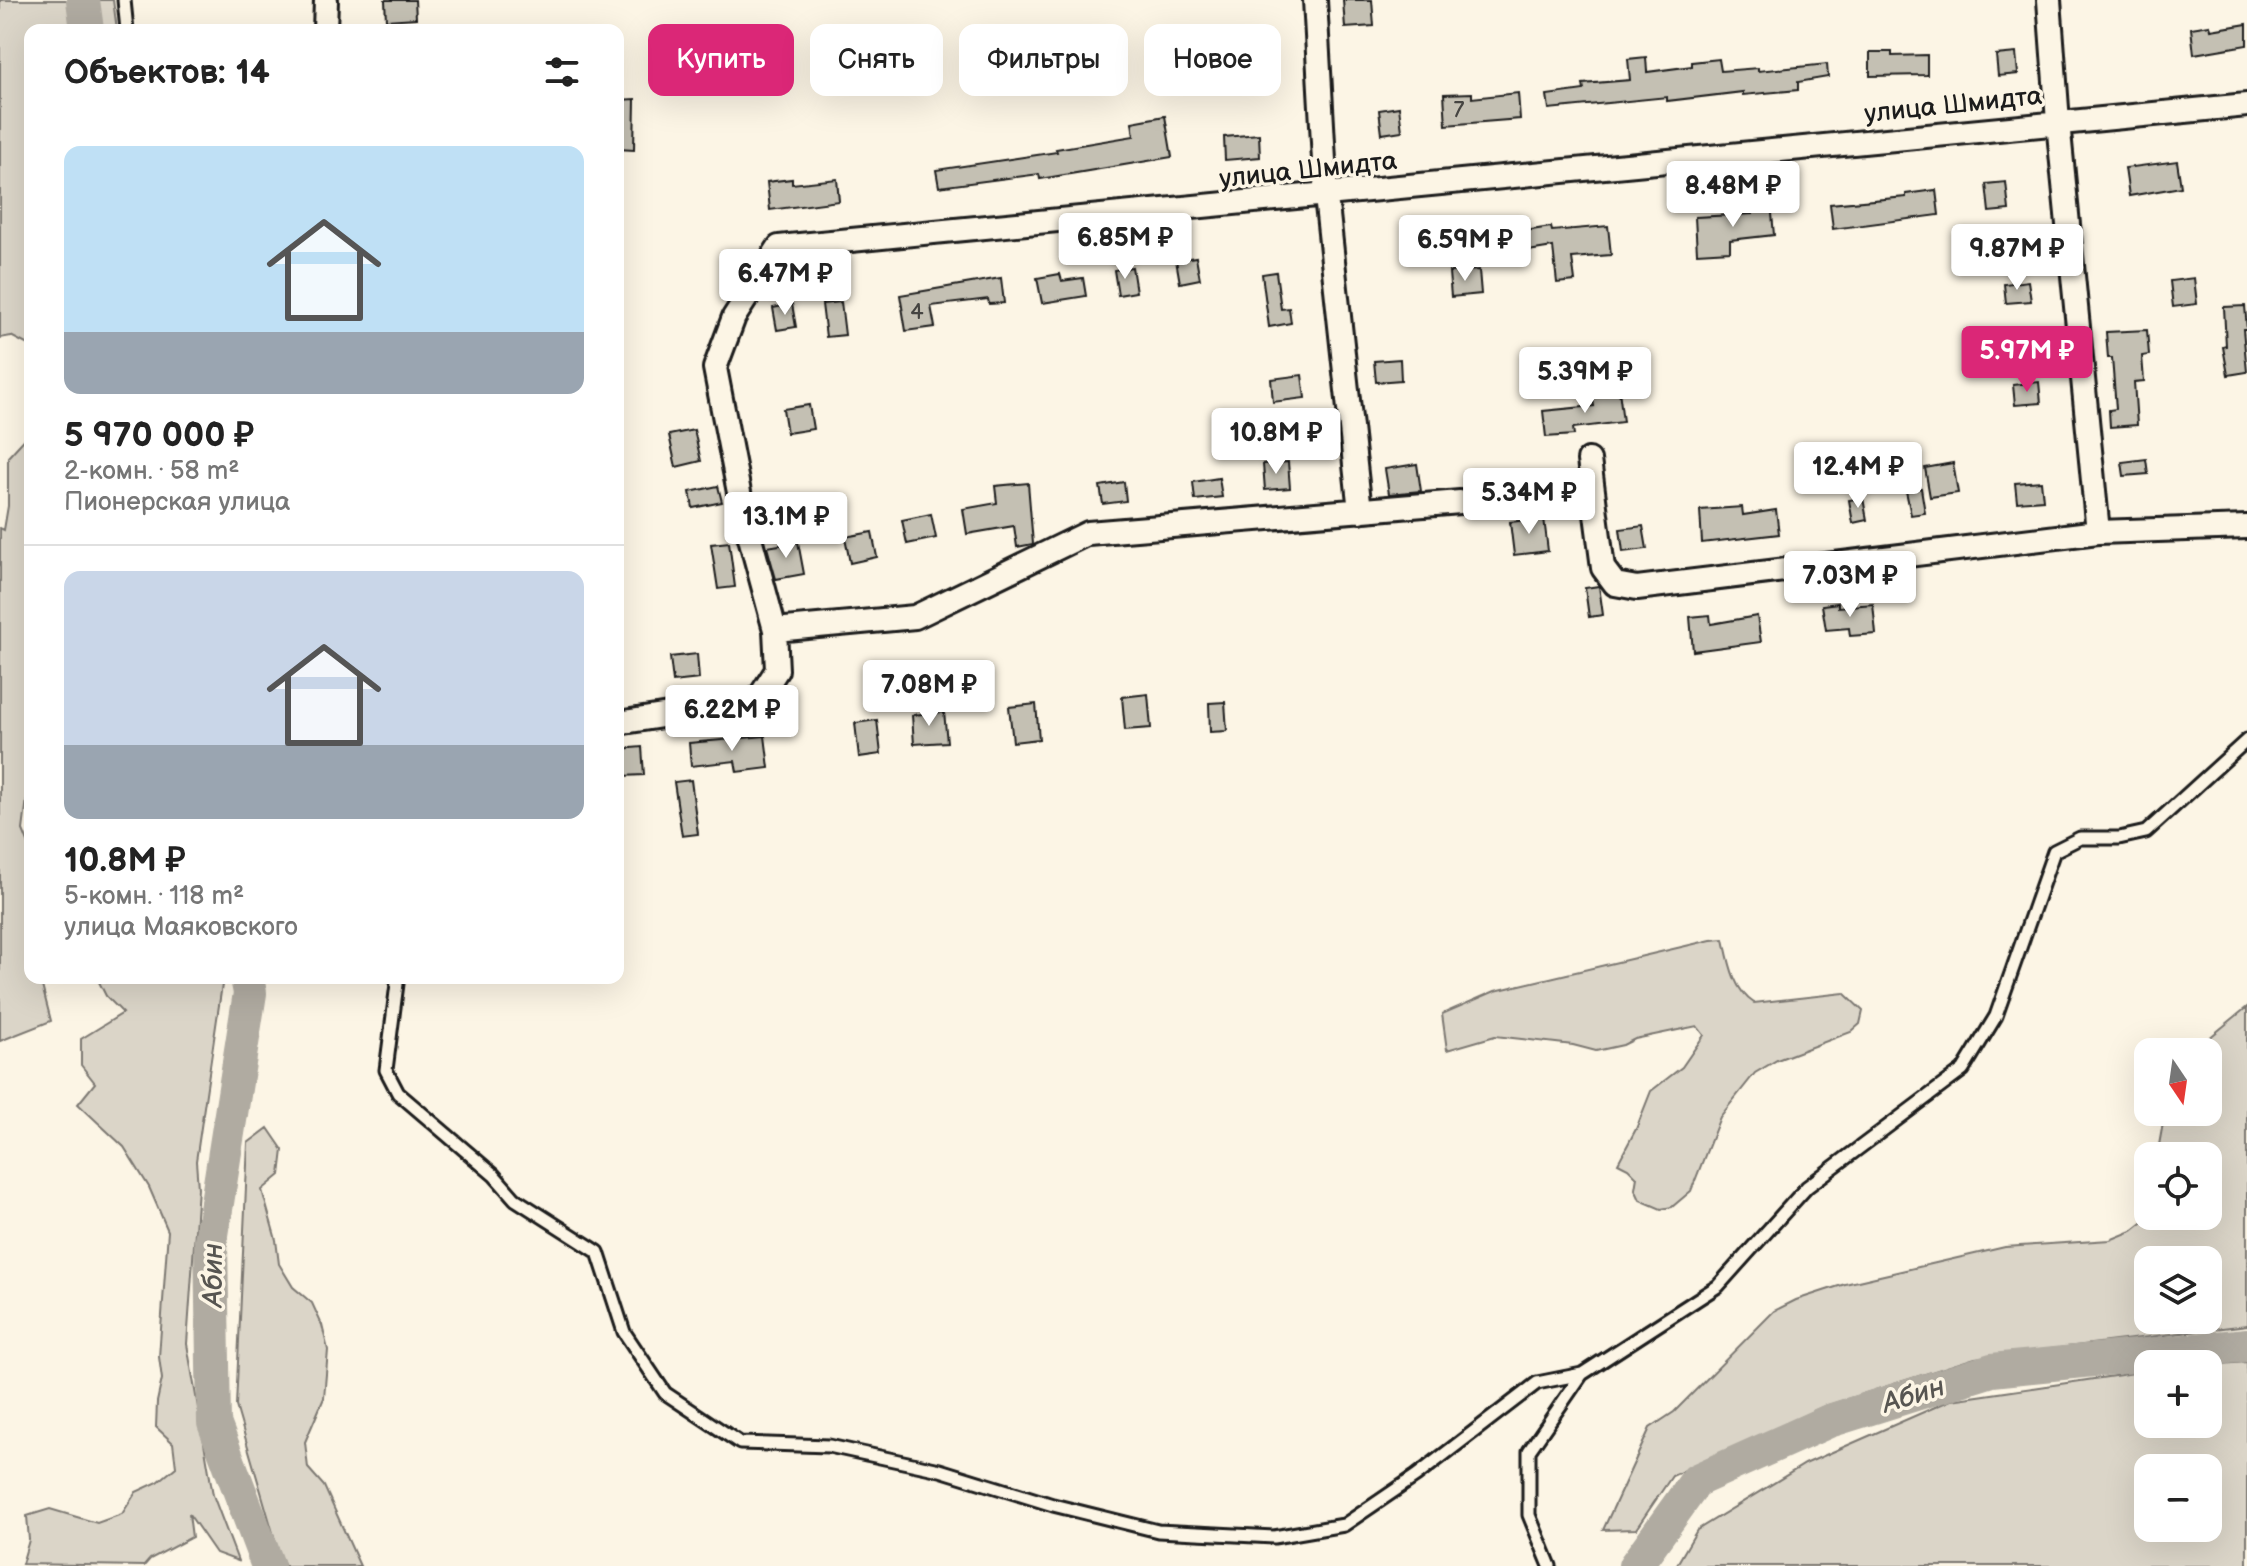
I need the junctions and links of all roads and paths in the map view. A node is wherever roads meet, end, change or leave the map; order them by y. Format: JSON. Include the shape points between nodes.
{"nodes":[{"id":1,"x":124,"y":0,"type":"edge"},
{"id":2,"x":326,"y":0,"type":"edge"},
{"id":3,"x":1315,"y":0,"type":"edge"},
{"id":4,"x":2049,"y":0,"type":"edge"},
{"id":5,"x":126,"y":24,"type":"edge"},
{"id":6,"x":325,"y":24,"type":"edge"},
{"id":7,"x":2247,"y":105,"type":"edge"},
{"id":8,"x":2058,"y":122,"type":"junction"},
{"id":9,"x":1326,"y":196,"type":"junction"},
{"id":10,"x":1589,"y":460,"type":"dead end"},
{"id":11,"x":1460,"y":502,"type":"dead end"},
{"id":12,"x":1360,"y":511,"type":"junction"},
{"id":13,"x":2247,"y":527,"type":"edge"},
{"id":14,"x":2098,"y":532,"type":"junction"},
{"id":15,"x":775,"y":630,"type":"junction"},
{"id":16,"x":624,"y":722,"type":"edge"},
{"id":17,"x":2247,"y":740,"type":"edge"},
{"id":18,"x":397,"y":984,"type":"edge"},
{"id":19,"x":1582,"y":1374,"type":"junction"},
{"id":20,"x":1550,"y":1566,"type":"edge"}],
"edges":[{"from":1,"to":5,"type":"lane"},
{"from":2,"to":6,"type":"street"},
{"from":3,"to":9,"type":"street"},
{"from":4,"to":8,"type":"street"},
{"from":7,"to":8,"type":"street","name":"улица Шмидта"},
{"from":8,"to":9,"type":"street","name":"улица Шмидта"},
{"from":8,"to":14,"type":"street"},
{"from":9,"to":12,"type":"street"},
{"from":9,"to":15,"type":"street","name":"улица Шмидта","via":[[779,247],[734,317],[715,368],[742,508]]},
{"from":10,"to":14,"type":"street","via":[[1603,568],[1615,584],[1637,588]]},
{"from":11,"to":12,"type":"street"},
{"from":12,"to":15,"type":"street","via":[[1088,533],[915,617]]},
{"from":13,"to":14,"type":"street"},
{"from":15,"to":16,"type":"street","via":[[777,670],[757,701]]},
{"from":17,"to":19,"type":"lane","via":[[2146,832],[2080,838],[2054,851],[1996,1016],[1963,1070],[1807,1187],[1718,1286]]},
{"from":18,"to":19,"type":"lane","via":[[386,1070],[398,1093],[515,1199],[598,1252],[624,1332],[665,1393],[740,1443],[829,1446],[940,1470],[1158,1531],[1274,1537],[1344,1525],[1537,1383]]},
{"from":19,"to":20,"type":"lane","via":[[1529,1451],[1529,1515]]}]}
